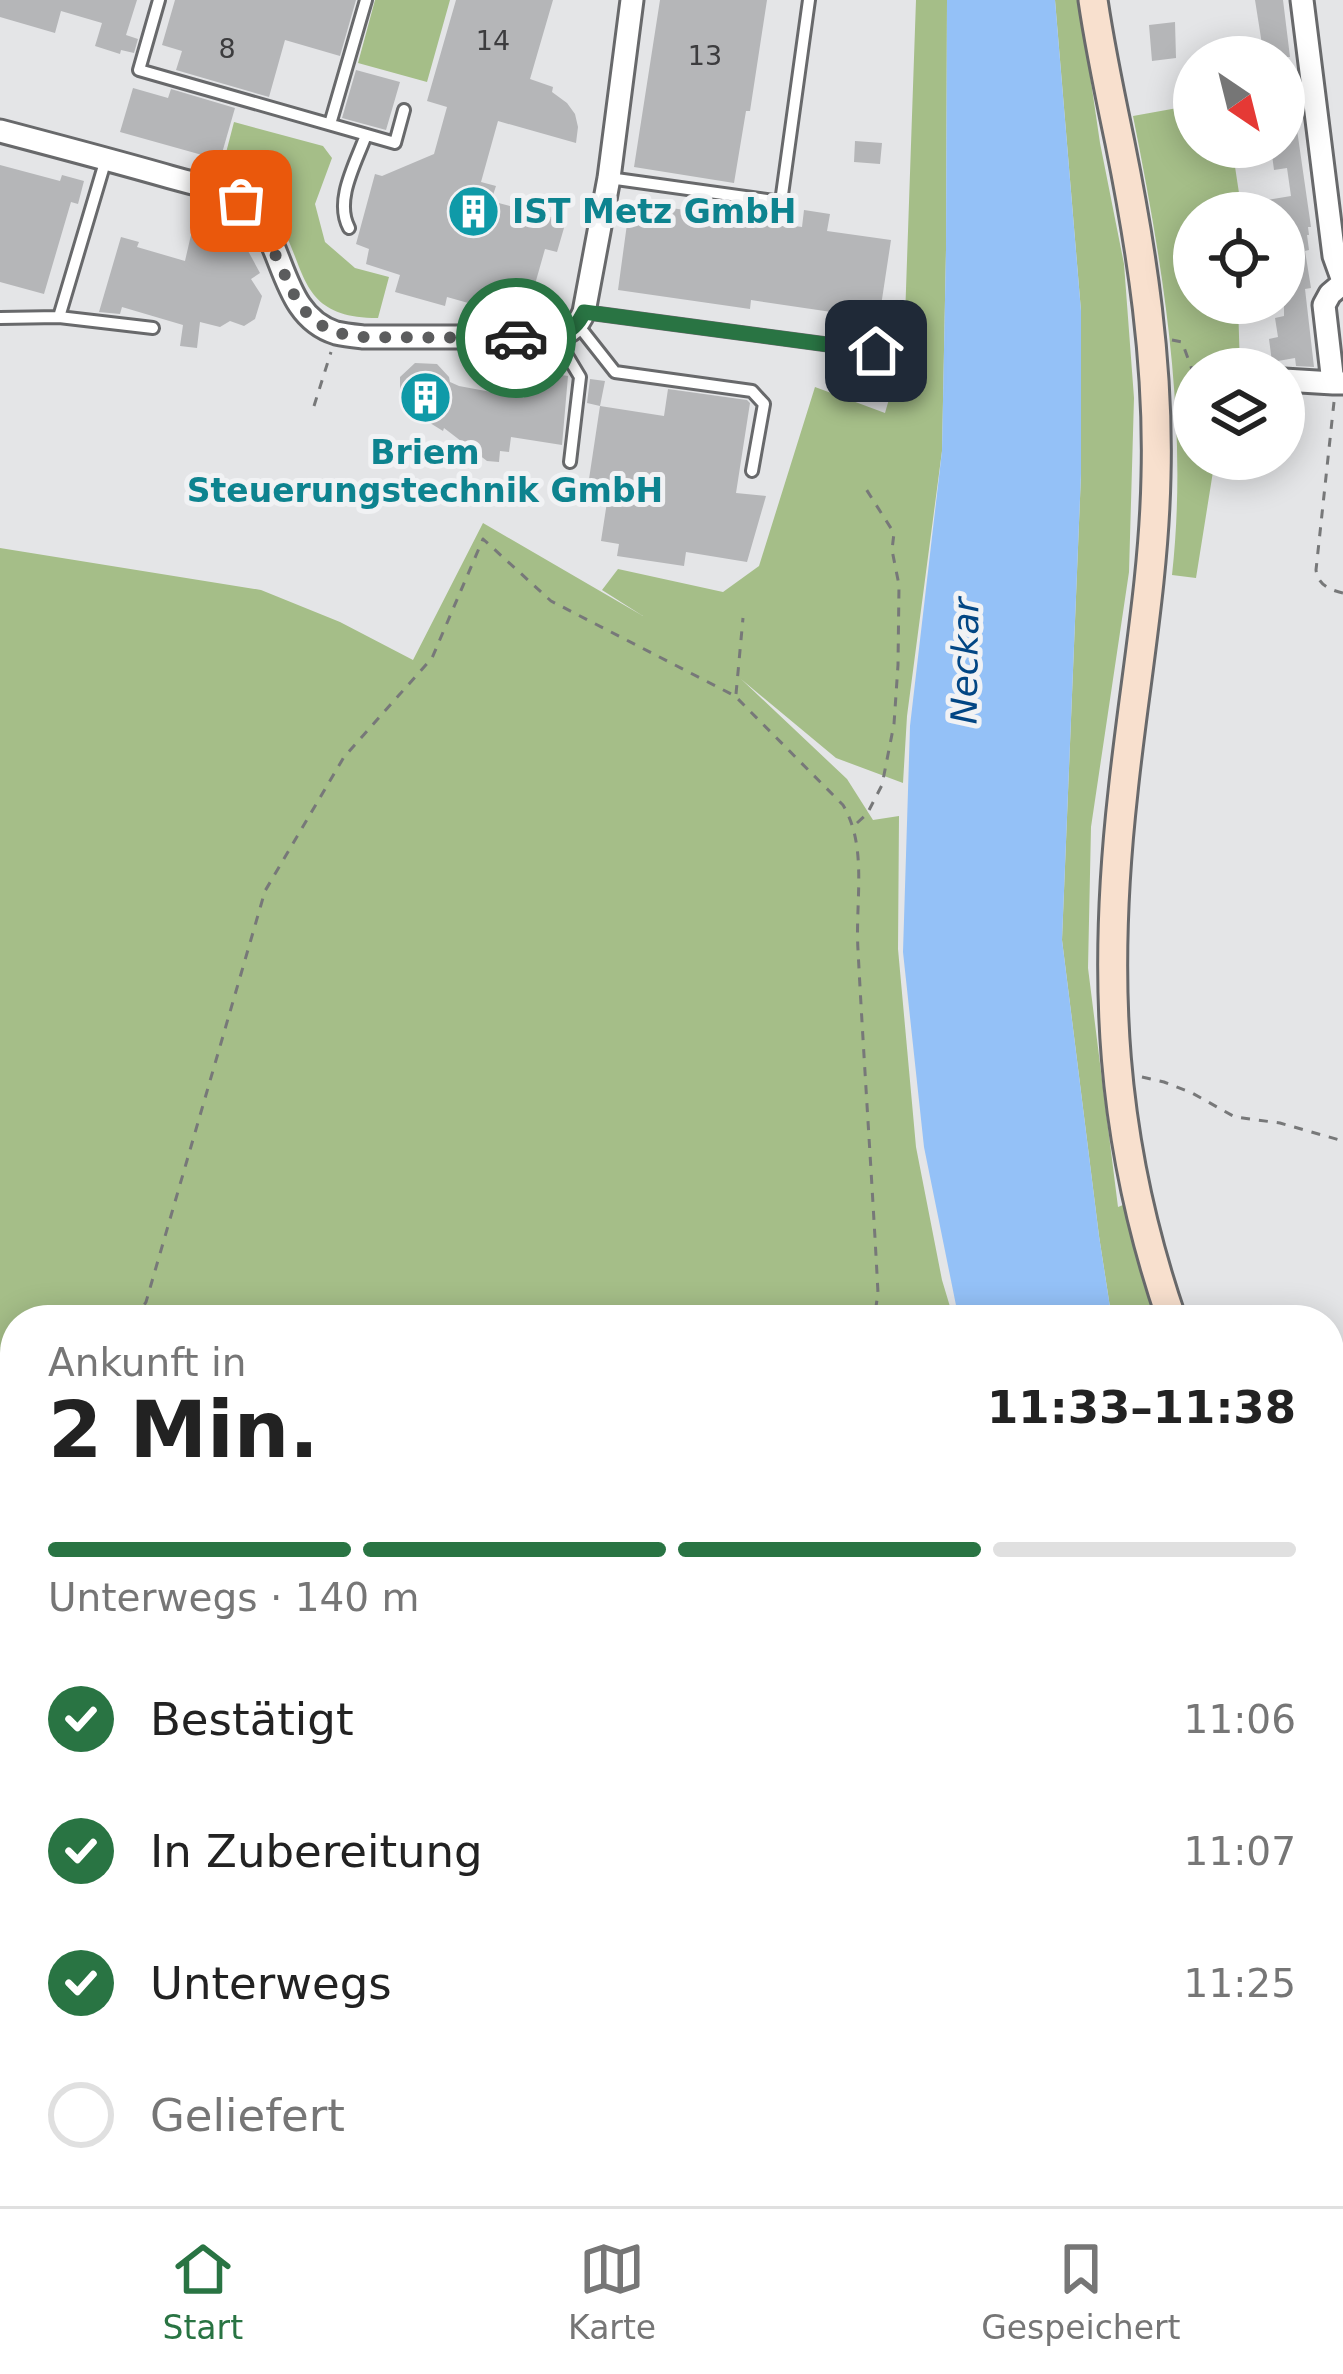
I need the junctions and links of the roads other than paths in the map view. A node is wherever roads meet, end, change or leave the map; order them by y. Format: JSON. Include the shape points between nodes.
{"nodes":[{"id":1,"x":159,"y":0,"type":"edge"},
{"id":2,"x":366,"y":0,"type":"edge"},
{"id":3,"x":632,"y":0,"type":"edge"},
{"id":4,"x":809,"y":0,"type":"edge"},
{"id":5,"x":1093,"y":0,"type":"edge"},
{"id":6,"x":1302,"y":0,"type":"edge"},
{"id":7,"x":404,"y":110,"type":"dead end"},
{"id":8,"x":330,"y":124,"type":"junction"},
{"id":9,"x":0,"y":131,"type":"edge"},
{"id":10,"x":366,"y":135,"type":"junction"},
{"id":11,"x":106,"y":159,"type":"junction"},
{"id":12,"x":608,"y":178,"type":"junction"},
{"id":13,"x":349,"y":228,"type":"dead end"},
{"id":14,"x":1343,"y":282,"type":"edge"},
{"id":15,"x":59,"y":317,"type":"junction"},
{"id":16,"x":0,"y":318,"type":"edge"},
{"id":17,"x":581,"y":318,"type":"junction"},
{"id":18,"x":153,"y":328,"type":"dead end"},
{"id":19,"x":556,"y":337,"type":"junction"},
{"id":20,"x":876,"y":351,"type":"dead end"},
{"id":21,"x":1305,"y":381,"type":"edge"},
{"id":22,"x":1338,"y":383,"type":"edge"},
{"id":23,"x":570,"y":462,"type":"dead end"},
{"id":24,"x":752,"y":471,"type":"dead end"},
{"id":25,"x":1168,"y":1305,"type":"edge"}],
"edges":[{"from":1,"to":8,"type":"lane","via":[[139,70]]},
{"from":2,"to":8,"type":"lane"},
{"from":3,"to":12,"type":"street"},
{"from":4,"to":12,"type":"lane","via":[[781,202]]},
{"from":5,"to":25,"type":"street","via":[[1144,287],[1156,411],[1148,602],[1123,787],[1111,980],[1122,1126]]},
{"from":6,"to":14,"type":"street"},
{"from":7,"to":10,"type":"lane","via":[[394,143]]},
{"from":8,"to":10,"type":"lane"},
{"from":9,"to":11,"type":"street"},
{"from":10,"to":13,"type":"lane","via":[[344,198]]},
{"from":11,"to":15,"type":"lane"},
{"from":11,"to":19,"type":"street","via":[[241,201],[262,226],[297,301],[337,333]]},
{"from":12,"to":17,"type":"street"},
{"from":14,"to":22,"type":"street","via":[[1324,305]]},
{"from":15,"to":16,"type":"lane"},
{"from":15,"to":18,"type":"lane"},
{"from":17,"to":19,"type":"street"},
{"from":17,"to":20,"type":"lane"},
{"from":17,"to":24,"type":"lane","via":[[615,372],[752,391],[764,404]]},
{"from":19,"to":23,"type":"lane","via":[[580,377]]},
{"from":21,"to":22,"type":"street"}]}
